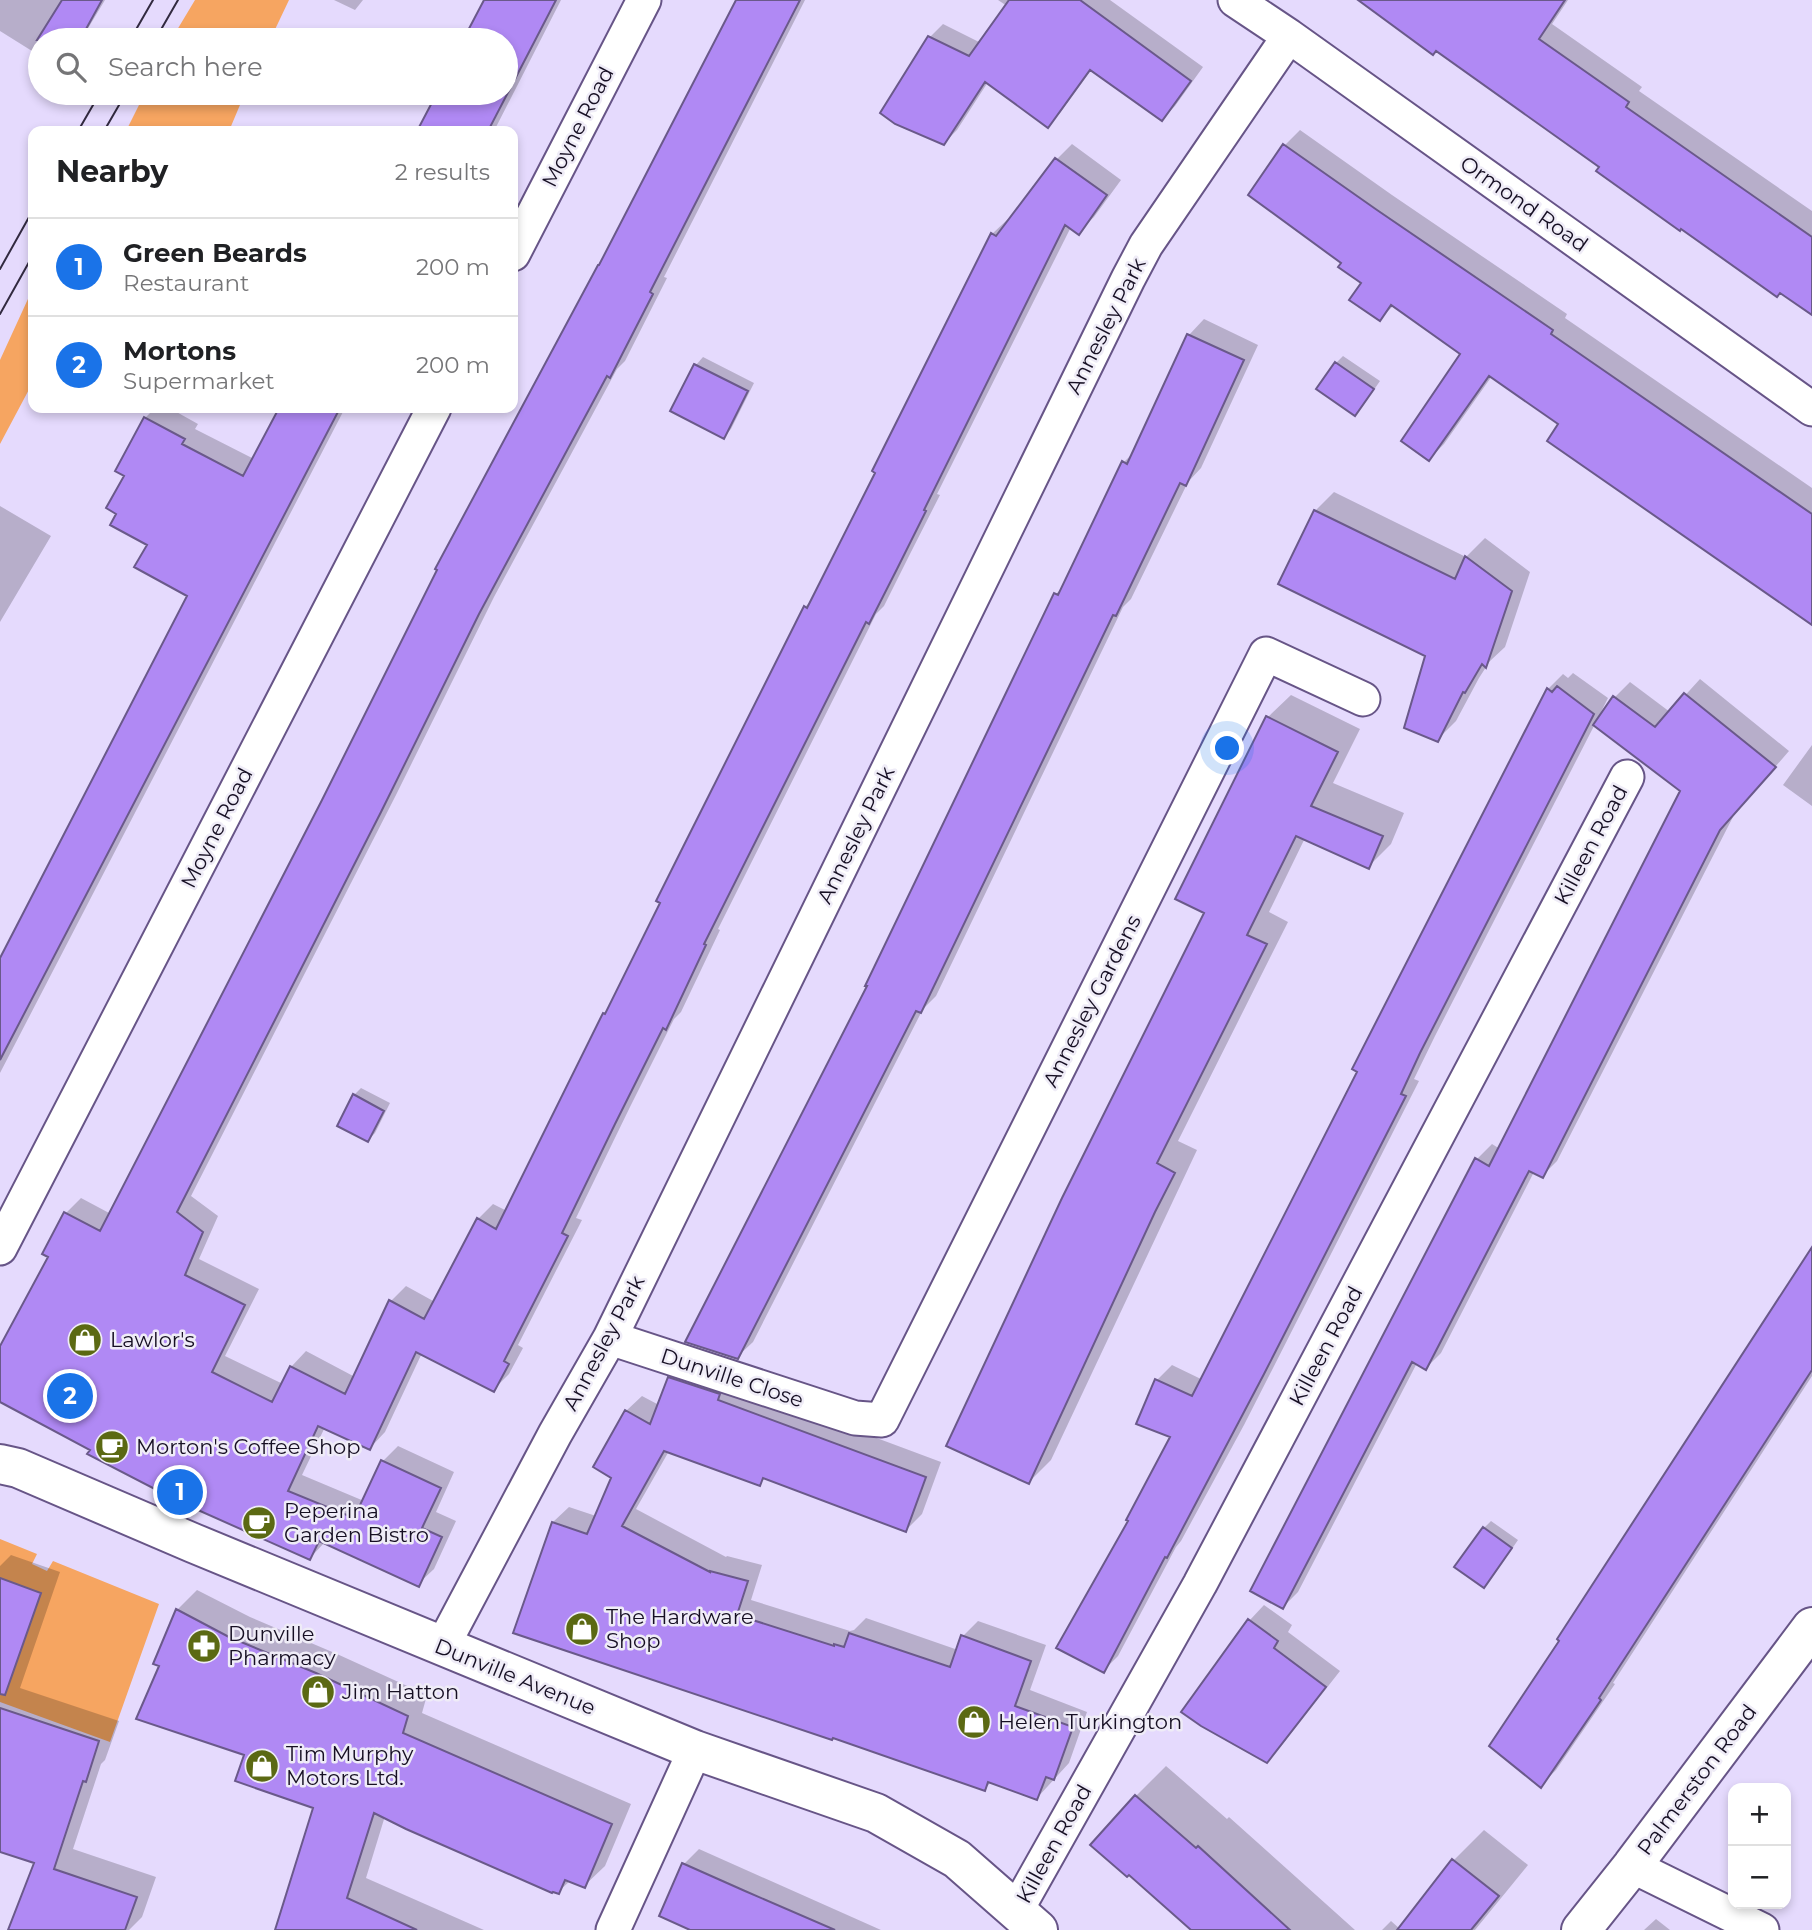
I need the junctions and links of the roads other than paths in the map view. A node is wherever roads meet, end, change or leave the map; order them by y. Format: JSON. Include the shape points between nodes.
{"nodes":[{"id":1,"x":644,"y":0,"type":"edge"},
{"id":2,"x":1236,"y":0,"type":"edge"},
{"id":3,"x":1289,"y":36,"type":"junction"},
{"id":4,"x":518,"y":244,"type":"edge"},
{"id":5,"x":1812,"y":409,"type":"edge"},
{"id":6,"x":431,"y":413,"type":"edge"},
{"id":7,"x":1363,"y":699,"type":"dead end"},
{"id":8,"x":1627,"y":778,"type":"dead end"},
{"id":9,"x":0,"y":1248,"type":"edge"},
{"id":10,"x":610,"y":1338,"type":"junction"},
{"id":11,"x":855,"y":1418,"type":"joint"},
{"id":12,"x":0,"y":1464,"type":"edge"},
{"id":13,"x":1812,"y":1627,"type":"edge"},
{"id":14,"x":442,"y":1647,"type":"junction"},
{"id":15,"x":695,"y":1750,"type":"junction"},
{"id":16,"x":1632,"y":1866,"type":"junction"},
{"id":17,"x":1027,"y":1920,"type":"edge"},
{"id":18,"x":612,"y":1930,"type":"edge"},
{"id":19,"x":1581,"y":1930,"type":"edge"},
{"id":20,"x":1762,"y":1930,"type":"edge"}],
"edges":[{"from":1,"to":4,"type":"street","name":"Moyne Road"},
{"from":2,"to":3,"type":"street","name":"Ormond Road"},
{"from":3,"to":5,"type":"street","name":"Ormond Road"},
{"from":3,"to":10,"type":"street","name":"Annesley Park","via":[[1146,245],[1128,279]]},
{"from":6,"to":9,"type":"street","name":"Moyne Road"},
{"from":7,"to":11,"type":"street","name":"Annesley Gardens","via":[[1266,654],[882,1420]]},
{"from":8,"to":17,"type":"street","name":"Killeen Road"},
{"from":10,"to":11,"type":"street","name":"Dunville Close"},
{"from":10,"to":14,"type":"street","name":"Annesley Park"},
{"from":12,"to":14,"type":"street","name":"Dunville Avenue"},
{"from":13,"to":16,"type":"street","name":"Palmerston Road"},
{"from":14,"to":15,"type":"street","name":"Dunville Avenue"},
{"from":15,"to":17,"type":"street","name":"Dunville Avenue","via":[[876,1813],[957,1859]]},
{"from":15,"to":18,"type":"street"},
{"from":16,"to":19,"type":"street","name":"Palmerston Road"},
{"from":16,"to":20,"type":"street"}]}
